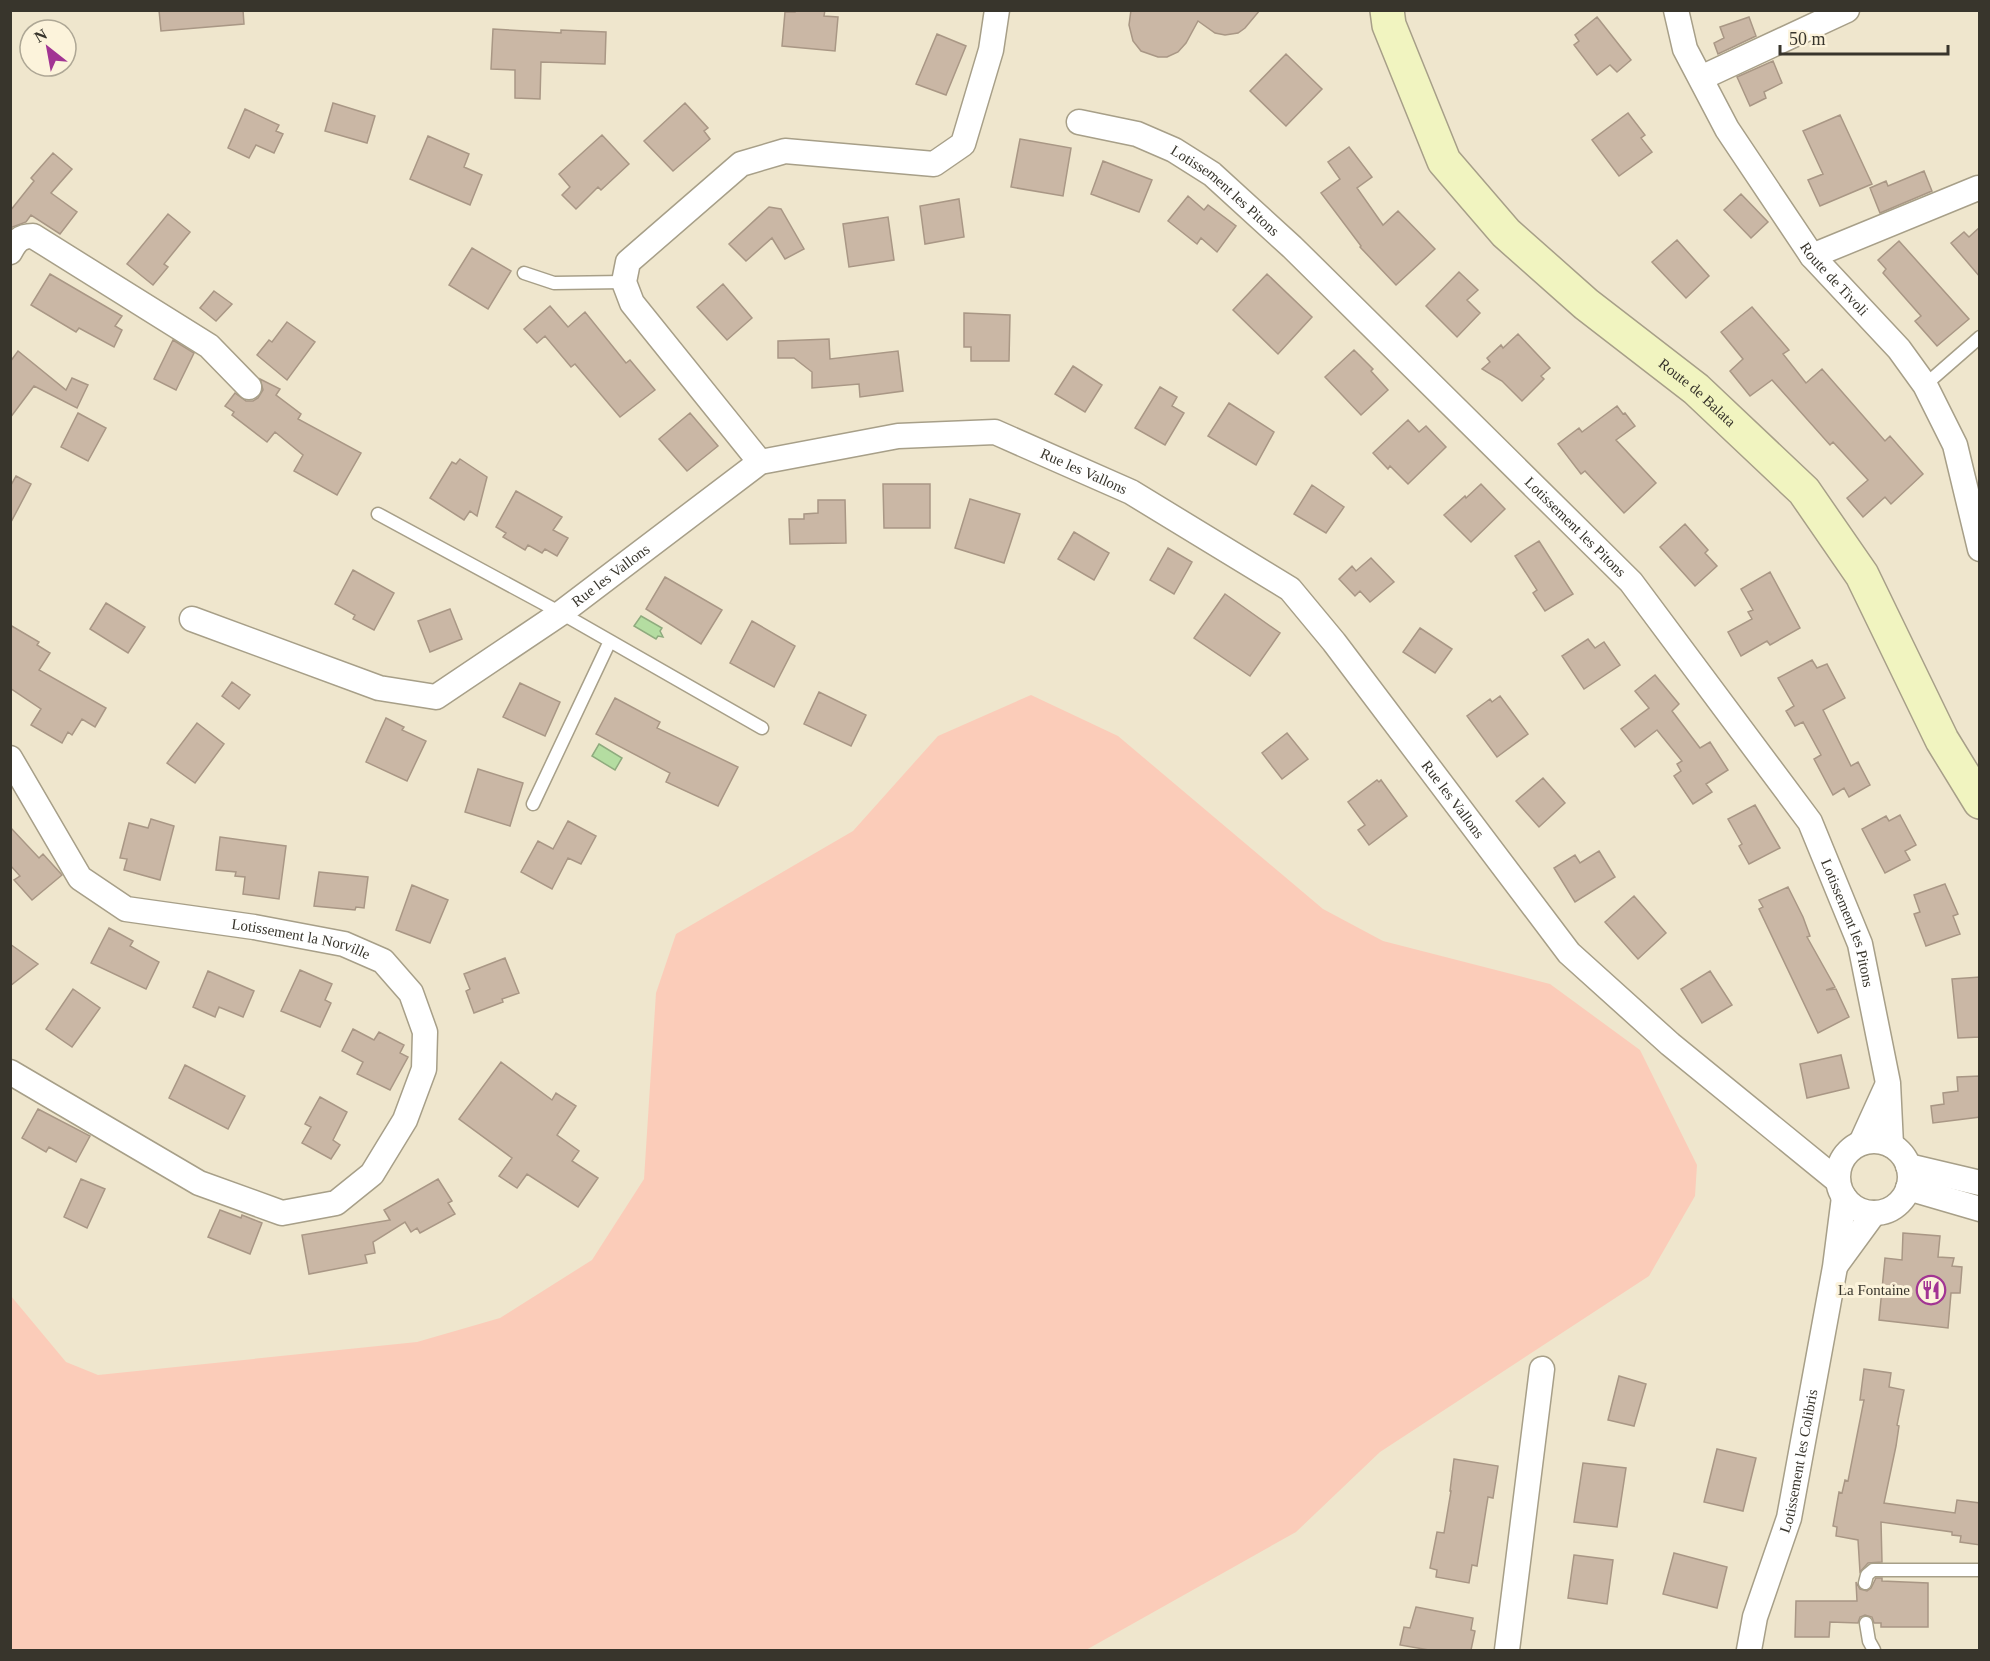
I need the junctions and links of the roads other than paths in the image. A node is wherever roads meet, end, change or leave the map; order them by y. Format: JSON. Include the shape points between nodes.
{"nodes":[{"id":1,"x":997,"y":10,"type":"edge"},
{"id":2,"x":1387,"y":10,"type":"edge"},
{"id":3,"x":1676,"y":10,"type":"edge"},
{"id":4,"x":1847,"y":10,"type":"edge"},
{"id":5,"x":1701,"y":78,"type":"junction"},
{"id":6,"x":1079,"y":122,"type":"dead end"},
{"id":7,"x":1978,"y":188,"type":"edge"},
{"id":8,"x":10,"y":252,"type":"edge"},
{"id":9,"x":1812,"y":256,"type":"junction"},
{"id":10,"x":524,"y":273,"type":"dead end"},
{"id":11,"x":624,"y":282,"type":"junction"},
{"id":12,"x":1980,"y":337,"type":"edge"},
{"id":13,"x":1925,"y":385,"type":"junction"},
{"id":14,"x":249,"y":387,"type":"dead end"},
{"id":15,"x":760,"y":462,"type":"junction"},
{"id":16,"x":378,"y":514,"type":"dead end"},
{"id":17,"x":1980,"y":549,"type":"edge"},
{"id":18,"x":561,"y":613,"type":"junction"},
{"id":19,"x":192,"y":619,"type":"dead end"},
{"id":20,"x":610,"y":641,"type":"junction"},
{"id":21,"x":762,"y":728,"type":"dead end"},
{"id":22,"x":10,"y":758,"type":"edge"},
{"id":23,"x":1980,"y":802,"type":"edge"},
{"id":24,"x":533,"y":804,"type":"dead end"},
{"id":25,"x":10,"y":1072,"type":"edge"},
{"id":26,"x":1888,"y":1083,"type":"junction"},
{"id":27,"x":1793,"y":1145,"type":"junction"},
{"id":28,"x":1891,"y":1145,"type":"junction"},
{"id":29,"x":1854,"y":1148,"type":"junction"},
{"id":30,"x":1908,"y":1177,"type":"junction"},
{"id":31,"x":1980,"y":1183,"type":"edge"},
{"id":32,"x":1841,"y":1189,"type":"junction"},
{"id":33,"x":1980,"y":1209,"type":"edge"},
{"id":34,"x":1874,"y":1213,"type":"junction"},
{"id":35,"x":1835,"y":1267,"type":"junction"},
{"id":36,"x":1542,"y":1368,"type":"dead end"},
{"id":37,"x":1980,"y":1570,"type":"edge"},
{"id":38,"x":1865,"y":1583,"type":"dead end"},
{"id":39,"x":1866,"y":1623,"type":"dead end"},
{"id":40,"x":1507,"y":1650,"type":"edge"},
{"id":41,"x":1749,"y":1650,"type":"edge"},
{"id":42,"x":1874,"y":1650,"type":"edge"}],
"edges":[{"from":1,"to":11,"type":"street","via":[[991,50],[963,144],[934,164],[785,151],[741,164],[628,262]]},
{"from":2,"to":23,"type":"main road","name":"Route de Balata","via":[[1389,25],[1444,161],[1506,233],[1586,304],[1696,389],[1803,491],[1862,575],[1942,740]]},
{"from":3,"to":5,"type":"street","name":"Route de Tivoli","via":[[1685,49]]},
{"from":4,"to":5,"type":"street"},
{"from":5,"to":9,"type":"street","name":"Route de Tivoli","via":[[1727,129]]},
{"from":6,"to":26,"type":"street","name":"Lotissement les Pitons","via":[[1137,134],[1174,150],[1212,174],[1292,247],[1631,582],[1810,822],[1860,944]]},
{"from":7,"to":9,"type":"street"},
{"from":8,"to":14,"type":"street","via":[[17,240],[33,236],[209,346]]},
{"from":9,"to":13,"type":"street","name":"Route de Tivoli","via":[[1899,349]]},
{"from":10,"to":11,"type":"lane","via":[[554,284]]},
{"from":11,"to":15,"type":"street","via":[[632,303]]},
{"from":12,"to":13,"type":"lane"},
{"from":13,"to":17,"type":"street","name":"Route de Tivoli","via":[[1955,445]]},
{"from":15,"to":18,"type":"street","name":"Rue les Vallons"},
{"from":15,"to":27,"type":"street","name":"Rue les Vallons","via":[[898,436],[995,432],[1131,492],[1290,589],[1569,953],[1670,1044]]},
{"from":16,"to":18,"type":"lane"},
{"from":18,"to":19,"type":"street","name":"Rue les Vallons","via":[[436,696],[379,688]]},
{"from":18,"to":20,"type":"lane"},
{"from":20,"to":21,"type":"lane"},
{"from":20,"to":24,"type":"lane"},
{"from":22,"to":25,"type":"street","name":"Lotissement la Norville","via":[[81,878],[126,909],[344,944],[383,961],[411,993],[425,1032],[424,1069],[405,1120],[372,1174],[336,1203],[282,1213],[199,1183]]},
{"from":26,"to":28,"type":"street","name":"Lotissement les Pitons"},
{"from":26,"to":29,"type":"street"},
{"from":27,"to":29,"type":"street"},
{"from":27,"to":32,"type":"street","name":"Rue les Vallons"},
{"from":28,"to":29,"type":"street","via":[[1882,1142]]},
{"from":28,"to":30,"type":"street","via":[[1905,1157]]},
{"from":29,"to":32,"type":"street","via":[[1838,1171]]},
{"from":30,"to":31,"type":"street"},
{"from":30,"to":33,"type":"street"},
{"from":30,"to":34,"type":"street","via":[[1903,1198],[1895,1206]]},
{"from":32,"to":34,"type":"street","via":[[1852,1206]]},
{"from":32,"to":35,"type":"street","name":"Lotissement les Colibris"},
{"from":34,"to":35,"type":"street","name":"Lotissement les Colibris"},
{"from":35,"to":41,"type":"street","name":"Lotissement les Colibris","via":[[1789,1518],[1755,1617]]},
{"from":36,"to":40,"type":"street"},
{"from":37,"to":38,"type":"lane","via":[[1873,1570]]},
{"from":39,"to":42,"type":"lane"}]}
